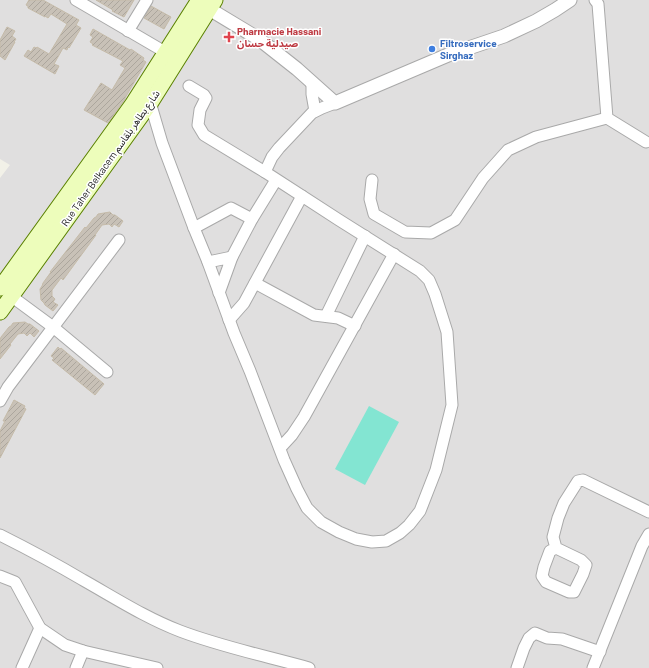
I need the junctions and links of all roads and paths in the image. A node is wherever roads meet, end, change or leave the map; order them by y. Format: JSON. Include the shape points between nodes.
{"nodes":[{"id":1,"x":76,"y":0,"type":"edge"},
{"id":2,"x":147,"y":0,"type":"edge"},
{"id":3,"x":570,"y":0,"type":"edge"},
{"id":4,"x":596,"y":0,"type":"edge"},
{"id":5,"x":205,"y":3,"type":"edge"},
{"id":6,"x":128,"y":31,"type":"junction"},
{"id":7,"x":166,"y":52,"type":"junction"},
{"id":8,"x":312,"y":83,"type":"junction"},
{"id":9,"x":189,"y":86,"type":"dead end"},
{"id":10,"x":151,"y":102,"type":"junction"},
{"id":11,"x":334,"y":103,"type":"junction"},
{"id":12,"x":315,"y":111,"type":"junction"},
{"id":13,"x":607,"y":118,"type":"junction"},
{"id":14,"x":646,"y":142,"type":"dead end"},
{"id":15,"x":265,"y":172,"type":"junction"},
{"id":16,"x":276,"y":180,"type":"junction"},
{"id":17,"x":372,"y":180,"type":"dead end"},
{"id":18,"x":302,"y":196,"type":"junction"},
{"id":19,"x":252,"y":219,"type":"junction"},
{"id":20,"x":194,"y":228,"type":"junction"},
{"id":21,"x":365,"y":236,"type":"junction"},
{"id":22,"x":119,"y":240,"type":"dead end"},
{"id":23,"x":394,"y":254,"type":"junction"},
{"id":24,"x":232,"y":257,"type":"junction"},
{"id":25,"x":208,"y":262,"type":"junction"},
{"id":26,"x":255,"y":282,"type":"junction"},
{"id":27,"x":6,"y":292,"type":"edge"},
{"id":28,"x":219,"y":293,"type":"junction"},
{"id":29,"x":0,"y":312,"type":"edge"},
{"id":30,"x":326,"y":316,"type":"junction"},
{"id":31,"x":229,"y":320,"type":"junction"},
{"id":32,"x":354,"y":326,"type":"junction"},
{"id":33,"x":53,"y":327,"type":"junction"},
{"id":34,"x":107,"y":372,"type":"dead end"},
{"id":35,"x":4,"y":384,"type":"edge"},
{"id":36,"x":0,"y":401,"type":"edge"},
{"id":37,"x":280,"y":448,"type":"junction"},
{"id":38,"x":649,"y":512,"type":"edge"},
{"id":39,"x":649,"y":534,"type":"edge"},
{"id":40,"x":0,"y":536,"type":"edge"},
{"id":41,"x":556,"y":548,"type":"dead end"},
{"id":42,"x":0,"y":576,"type":"edge"},
{"id":43,"x":40,"y":628,"type":"junction"},
{"id":44,"x":83,"y":651,"type":"junction"},
{"id":45,"x":600,"y":652,"type":"junction"},
{"id":46,"x":22,"y":668,"type":"edge"},
{"id":47,"x":76,"y":668,"type":"edge"},
{"id":48,"x":157,"y":668,"type":"edge"},
{"id":49,"x":309,"y":668,"type":"edge"},
{"id":50,"x":517,"y":668,"type":"edge"},
{"id":51,"x":593,"y":668,"type":"edge"}],
"edges":[{"from":1,"to":6,"type":"street"},
{"from":2,"to":6,"type":"street"},
{"from":3,"to":11,"type":"street","via":[[504,36],[448,55]]},
{"from":4,"to":13,"type":"street"},
{"from":5,"to":7,"type":"main road","name":"Rue Taher Belkacem شارع بطاهر بلقاسم"},
{"from":5,"to":8,"type":"street","via":[[259,39]]},
{"from":5,"to":10,"type":"main road","name":"Rue Taher Belkacem شارع بطاهر بلقاسم"},
{"from":6,"to":7,"type":"street"},
{"from":7,"to":27,"type":"main road","name":"Rue Taher Belkacem شارع بطاهر بلقاسم"},
{"from":8,"to":11,"type":"street"},
{"from":8,"to":12,"type":"street"},
{"from":9,"to":15,"type":"street","via":[[206,98],[200,110],[198,125],[204,135]]},
{"from":10,"to":20,"type":"street","via":[[162,143]]},
{"from":10,"to":27,"type":"main road","name":"Rue Taher Belkacem شارع بطاهر بلقاسم"},
{"from":11,"to":12,"type":"street"},
{"from":12,"to":15,"type":"street","via":[[279,148]]},
{"from":13,"to":14,"type":"street"},
{"from":13,"to":17,"type":"street","via":[[536,138],[508,150],[483,178],[455,220],[431,233],[404,232],[374,214],[370,199]]},
{"from":15,"to":16,"type":"street"},
{"from":16,"to":18,"type":"street"},
{"from":16,"to":19,"type":"street"},
{"from":18,"to":21,"type":"street"},
{"from":18,"to":26,"type":"street"},
{"from":19,"to":20,"type":"street","via":[[231,208]]},
{"from":19,"to":24,"type":"street"},
{"from":20,"to":25,"type":"street"},
{"from":21,"to":23,"type":"street"},
{"from":21,"to":30,"type":"street"},
{"from":22,"to":33,"type":"street"},
{"from":23,"to":32,"type":"street"},
{"from":23,"to":37,"type":"street","via":[[429,280],[447,332],[452,405],[436,470],[420,511],[400,533],[386,541],[356,539],[339,532],[321,522],[307,508]]},
{"from":24,"to":25,"type":"street"},
{"from":24,"to":28,"type":"street"},
{"from":25,"to":28,"type":"street"},
{"from":26,"to":30,"type":"street","via":[[314,315]]},
{"from":26,"to":31,"type":"street","via":[[244,303]]},
{"from":27,"to":29,"type":"main road","name":"Rue Taher Belkacem شارع بطاهر بلقاسم"},
{"from":27,"to":33,"type":"street"},
{"from":28,"to":31,"type":"street"},
{"from":30,"to":32,"type":"street","via":[[338,318]]},
{"from":31,"to":37,"type":"street"},
{"from":32,"to":37,"type":"street","via":[[304,417]]},
{"from":33,"to":34,"type":"street"},
{"from":33,"to":35,"type":"street"},
{"from":35,"to":36,"type":"street"},
{"from":38,"to":41,"type":"street","via":[[583,480],[578,481],[558,518],[553,537]]},
{"from":39,"to":45,"type":"street"},
{"from":40,"to":49,"type":"street","via":[[77,576],[128,607],[180,631],[223,646]]},
{"from":42,"to":43,"type":"street","via":[[15,582]]},
{"from":43,"to":44,"type":"street","via":[[65,645]]},
{"from":43,"to":46,"type":"street"},
{"from":44,"to":47,"type":"street"},
{"from":44,"to":48,"type":"street"},
{"from":45,"to":50,"type":"street","via":[[535,633],[529,638]]},
{"from":45,"to":51,"type":"street"}]}
